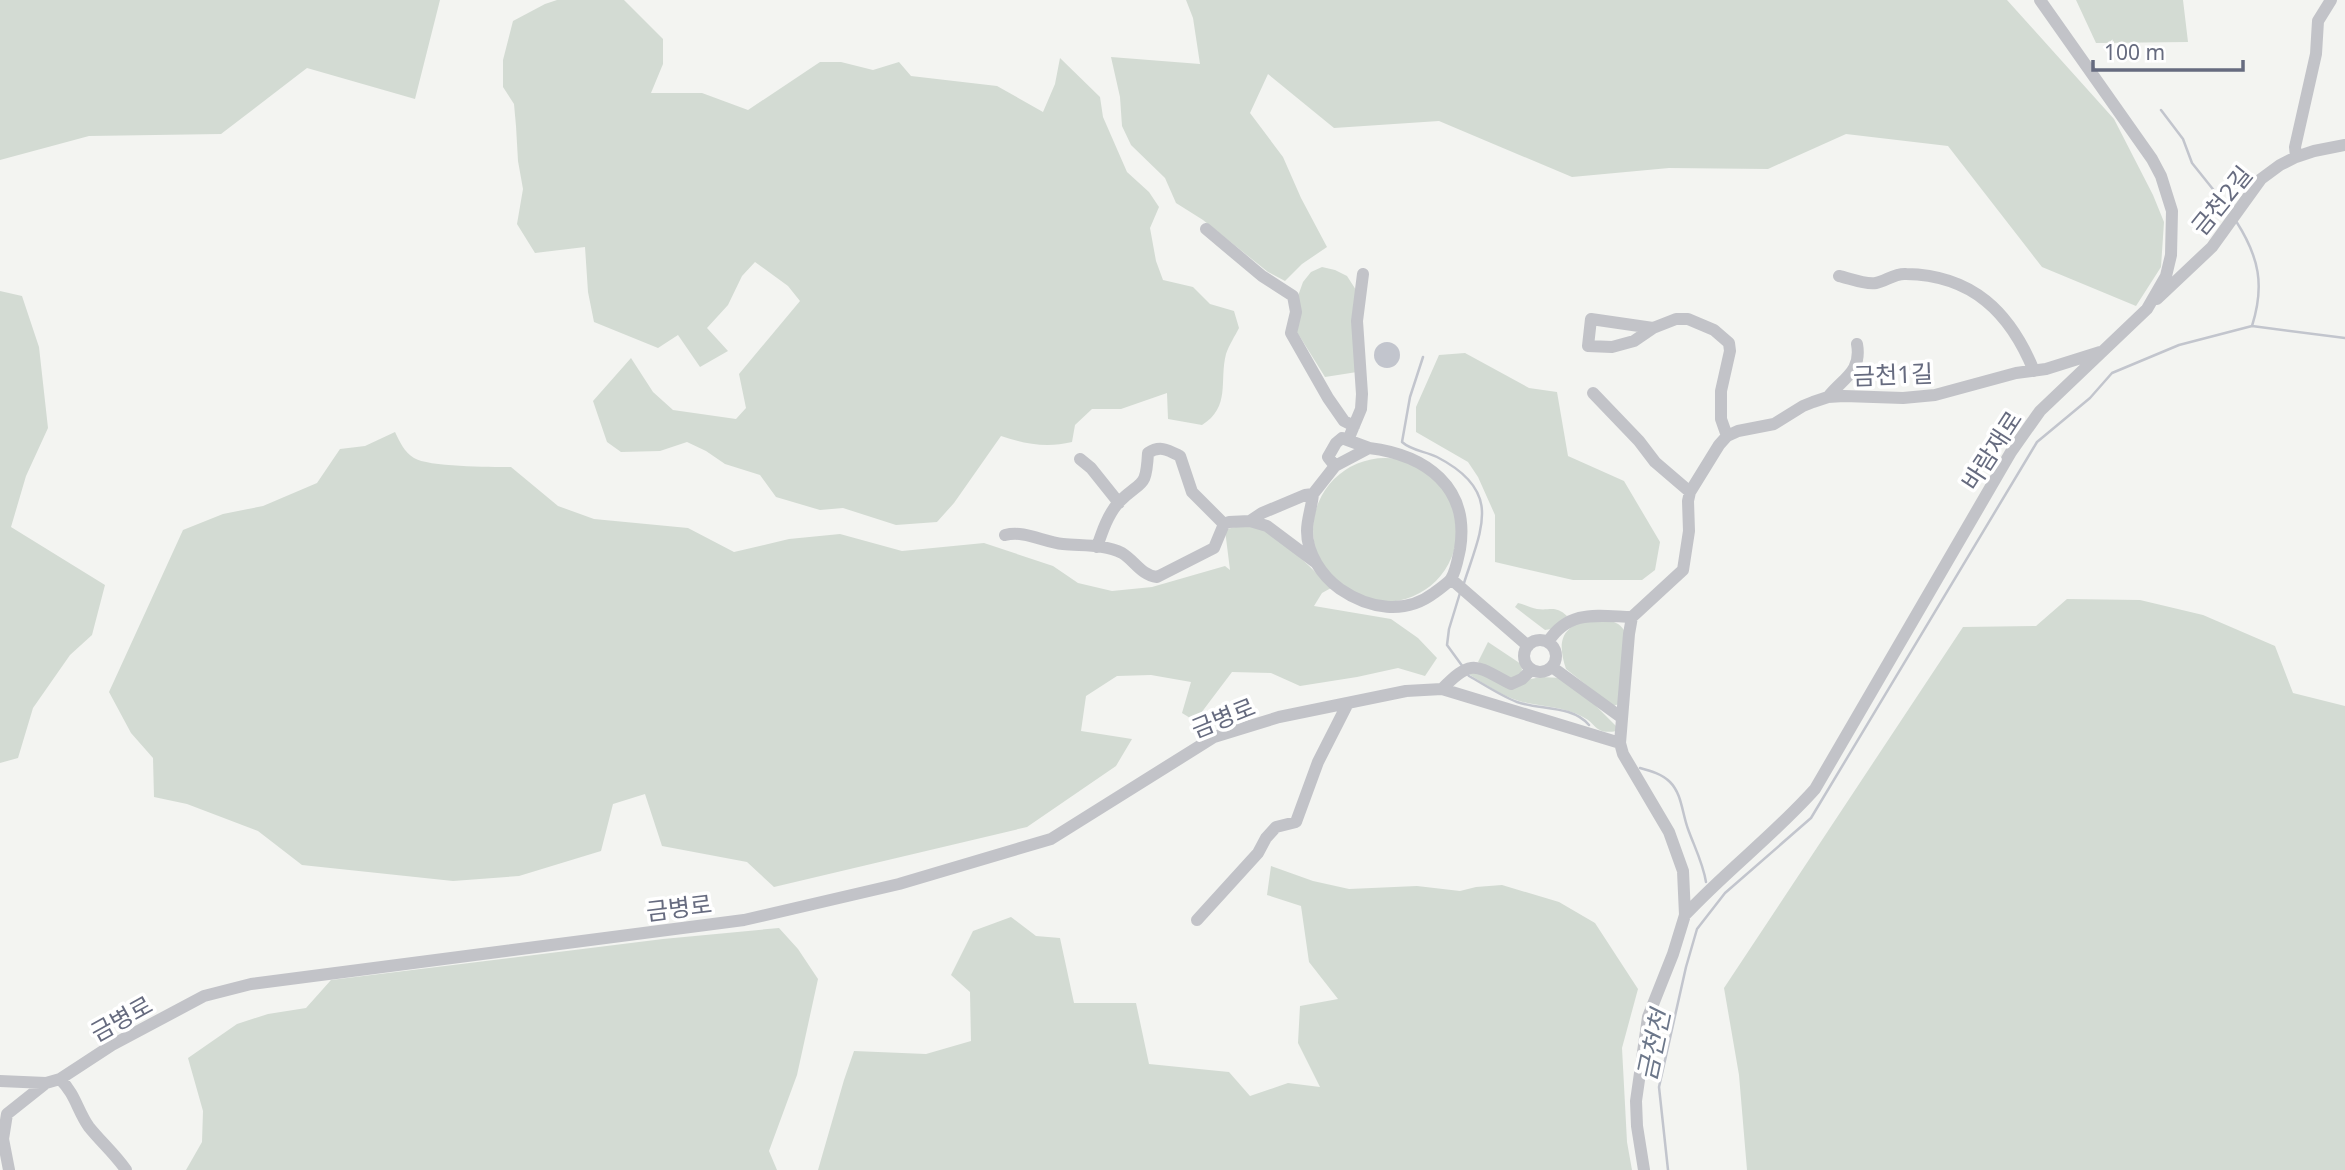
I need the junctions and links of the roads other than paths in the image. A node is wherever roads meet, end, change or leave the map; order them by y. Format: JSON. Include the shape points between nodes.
{"nodes":[{"id":1,"x":2040,"y":0,"type":"edge"},
{"id":2,"x":2331,"y":0,"type":"edge"},
{"id":3,"x":2345,"y":145,"type":"edge"},
{"id":4,"x":2296,"y":157,"type":"junction"},
{"id":5,"x":1206,"y":229,"type":"dead end"},
{"id":6,"x":1363,"y":274,"type":"dead end"},
{"id":7,"x":1839,"y":276,"type":"dead end"},
{"id":8,"x":2147,"y":309,"type":"junction"},
{"id":9,"x":1653,"y":328,"type":"junction"},
{"id":10,"x":1857,"y":344,"type":"dead end"},
{"id":11,"x":2105,"y":350,"type":"junction"},
{"id":12,"x":2034,"y":371,"type":"junction"},
{"id":13,"x":1593,"y":393,"type":"dead end"},
{"id":14,"x":1828,"y":397,"type":"junction"},
{"id":15,"x":1354,"y":426,"type":"junction"},
{"id":16,"x":1727,"y":436,"type":"junction"},
{"id":17,"x":1348,"y":440,"type":"junction"},
{"id":18,"x":1369,"y":448,"type":"junction"},
{"id":19,"x":1080,"y":459,"type":"dead end"},
{"id":20,"x":1335,"y":466,"type":"junction"},
{"id":21,"x":1690,"y":492,"type":"junction"},
{"id":22,"x":1314,"y":494,"type":"junction"},
{"id":23,"x":1118,"y":503,"type":"junction"},
{"id":24,"x":1250,"y":521,"type":"junction"},
{"id":25,"x":1224,"y":524,"type":"junction"},
{"id":26,"x":1005,"y":535,"type":"dead end"},
{"id":27,"x":1097,"y":547,"type":"junction"},
{"id":28,"x":1315,"y":562,"type":"junction"},
{"id":29,"x":1458,"y":585,"type":"junction"},
{"id":30,"x":1632,"y":617,"type":"junction"},
{"id":31,"x":1548,"y":642,"type":"junction"},
{"id":32,"x":1528,"y":646,"type":"junction"},
{"id":33,"x":1552,"y":667,"type":"junction"},
{"id":34,"x":1531,"y":670,"type":"junction"},
{"id":35,"x":1442,"y":689,"type":"junction"},
{"id":36,"x":1348,"y":703,"type":"junction"},
{"id":37,"x":1622,"y":718,"type":"junction"},
{"id":38,"x":1621,"y":748,"type":"junction"},
{"id":39,"x":1685,"y":915,"type":"junction"},
{"id":40,"x":1197,"y":920,"type":"dead end"},
{"id":41,"x":60,"y":1079,"type":"junction"},
{"id":42,"x":0,"y":1081,"type":"edge"},
{"id":43,"x":46,"y":1083,"type":"junction"},
{"id":44,"x":9,"y":1170,"type":"edge"},
{"id":45,"x":127,"y":1170,"type":"edge"},
{"id":46,"x":1644,"y":1170,"type":"edge"}],
"edges":[{"from":1,"to":8,"type":"street","name":"바람재로","via":[[2151,159],[2165,188],[2172,211],[2171,255]]},
{"from":2,"to":4,"type":"street","via":[[2318,21]]},
{"from":3,"to":4,"type":"street","name":"금천2길"},
{"from":4,"to":8,"type":"street","name":"금천2길","via":[[2261,179],[2212,247]]},
{"from":5,"to":15,"type":"street","via":[[1293,296],[1296,312],[1291,333],[1333,405],[1344,421]]},
{"from":6,"to":15,"type":"street","via":[[1357,321],[1362,394]]},
{"from":7,"to":12,"type":"street","via":[[1874,284],[1905,273],[1941,278],[1979,295],[2010,323]]},
{"from":8,"to":11,"type":"street","name":"바람재로"},
{"from":9,"to":9,"type":"street","via":[[1591,319],[1588,346],[1634,341]]},
{"from":9,"to":16,"type":"street","via":[[1688,319],[1714,330],[1729,343],[1721,391],[1721,419]]},
{"from":10,"to":14,"type":"street","via":[[1859,355],[1852,372]]},
{"from":11,"to":12,"type":"street","name":"금천1길"},
{"from":11,"to":39,"type":"street","name":"바람재로","via":[[2040,411],[2011,452],[1815,789]]},
{"from":12,"to":14,"type":"street","name":"금천1길","via":[[1935,395]]},
{"from":13,"to":21,"type":"street","via":[[1655,462]]},
{"from":14,"to":16,"type":"street","name":"금천1길","via":[[1774,424]]},
{"from":15,"to":17,"type":"street"},
{"from":16,"to":21,"type":"street"},
{"from":17,"to":18,"type":"street"},
{"from":17,"to":20,"type":"street","via":[[1336,443],[1328,457]]},
{"from":18,"to":20,"type":"street"},
{"from":18,"to":29,"type":"street","via":[[1429,468],[1453,495],[1462,523]]},
{"from":19,"to":23,"type":"street"},
{"from":20,"to":22,"type":"street"},
{"from":21,"to":30,"type":"street","via":[[1683,570]]},
{"from":22,"to":24,"type":"street"},
{"from":22,"to":28,"type":"street","via":[[1307,532]]},
{"from":23,"to":25,"type":"street","via":[[1147,476],[1148,453],[1167,449],[1180,456],[1192,492]]},
{"from":23,"to":27,"type":"street"},
{"from":24,"to":25,"type":"street"},
{"from":24,"to":28,"type":"street","via":[[1267,526]]},
{"from":25,"to":27,"type":"street","via":[[1214,548],[1157,577],[1143,572],[1123,554]]},
{"from":26,"to":27,"type":"street"},
{"from":28,"to":29,"type":"street","via":[[1327,580],[1348,594],[1387,608],[1414,605]]},
{"from":29,"to":32,"type":"street"},
{"from":30,"to":31,"type":"street","via":[[1580,616],[1555,631]]},
{"from":30,"to":37,"type":"street"},
{"from":31,"to":32,"type":"street","via":[[1537,640]]},
{"from":31,"to":33,"type":"street","via":[[1556,653]]},
{"from":32,"to":34,"type":"street","via":[[1524,661]]},
{"from":33,"to":34,"type":"street","via":[[1544,672]]},
{"from":33,"to":37,"type":"street"},
{"from":34,"to":35,"type":"street","via":[[1511,684],[1483,668],[1465,670]]},
{"from":35,"to":36,"type":"street","name":"금병로"},
{"from":35,"to":38,"type":"street","name":"금병로"},
{"from":36,"to":40,"type":"street","via":[[1318,762],[1298,817],[1276,827]]},
{"from":36,"to":41,"type":"street","name":"금병로","via":[[1214,737],[1051,839],[899,884],[744,919],[251,984],[204,996]]},
{"from":37,"to":38,"type":"street"},
{"from":38,"to":39,"type":"street","via":[[1679,856]]},
{"from":39,"to":46,"type":"street","via":[[1648,1017],[1636,1101]]},
{"from":41,"to":43,"type":"street","name":"금병로"},
{"from":41,"to":45,"type":"street","via":[[88,1125]]},
{"from":42,"to":43,"type":"street","name":"금병로"},
{"from":43,"to":44,"type":"street","via":[[7,1114],[3,1139]]}]}
